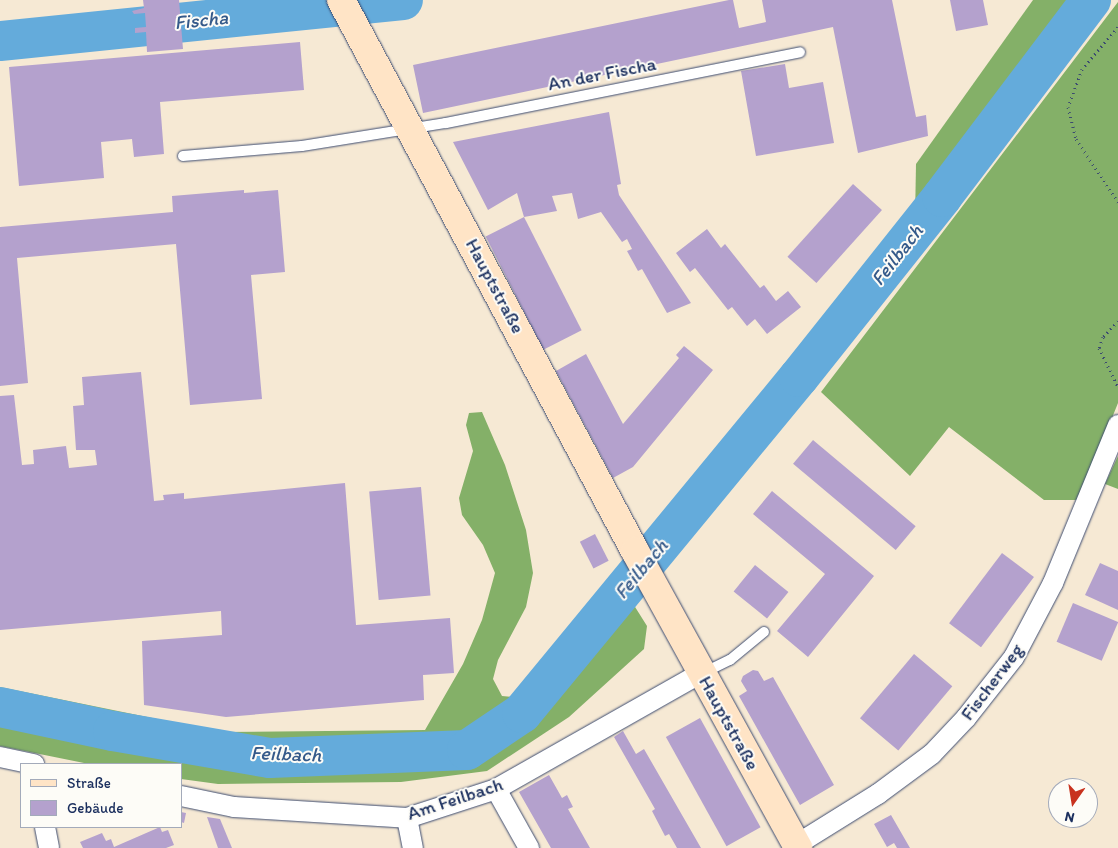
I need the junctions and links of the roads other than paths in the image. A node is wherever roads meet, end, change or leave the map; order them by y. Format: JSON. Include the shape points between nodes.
{"nodes":[{"id":1,"x":348,"y":10,"type":"edge"},
{"id":2,"x":800,"y":52,"type":"dead end"},
{"id":3,"x":410,"y":126,"type":"junction"},
{"id":4,"x":183,"y":156,"type":"dead end"},
{"id":5,"x":1118,"y":425,"type":"edge"},
{"id":6,"x":764,"y":632,"type":"dead end"},
{"id":7,"x":701,"y":673,"type":"junction"},
{"id":8,"x":0,"y":757,"type":"edge"},
{"id":9,"x":29,"y":763,"type":"edge"},
{"id":10,"x":496,"y":789,"type":"junction"},
{"id":11,"x":182,"y":796,"type":"edge"},
{"id":12,"x":407,"y":818,"type":"junction"},
{"id":13,"x":45,"y":828,"type":"edge"},
{"id":14,"x":797,"y":846,"type":"edge"},
{"id":15,"x":49,"y":848,"type":"edge"},
{"id":16,"x":413,"y":848,"type":"edge"},
{"id":17,"x":528,"y":848,"type":"edge"}],
"edges":[{"from":1,"to":3,"type":"main road","name":"Hauptstraße"},
{"from":2,"to":3,"type":"lane","name":"An der Fischa","via":[[446,123]]},
{"from":3,"to":4,"type":"lane","name":"An der Fischa","via":[[302,146]]},
{"from":3,"to":7,"type":"main road","name":"Hauptstraße"},
{"from":5,"to":14,"type":"street","name":"Fischerweg","via":[[1053,583],[1014,657],[966,718],[932,754],[878,794]]},
{"from":6,"to":7,"type":"lane","via":[[730,660]]},
{"from":7,"to":10,"type":"street","name":"Am Feilbach"},
{"from":7,"to":14,"type":"main road","name":"Hauptstraße"},
{"from":8,"to":9,"type":"street"},
{"from":10,"to":12,"type":"street","name":"Am Feilbach"},
{"from":10,"to":17,"type":"street"},
{"from":11,"to":12,"type":"street","name":"Am Feilbach","via":[[234,807]]},
{"from":12,"to":16,"type":"street"},
{"from":13,"to":15,"type":"street"}]}
